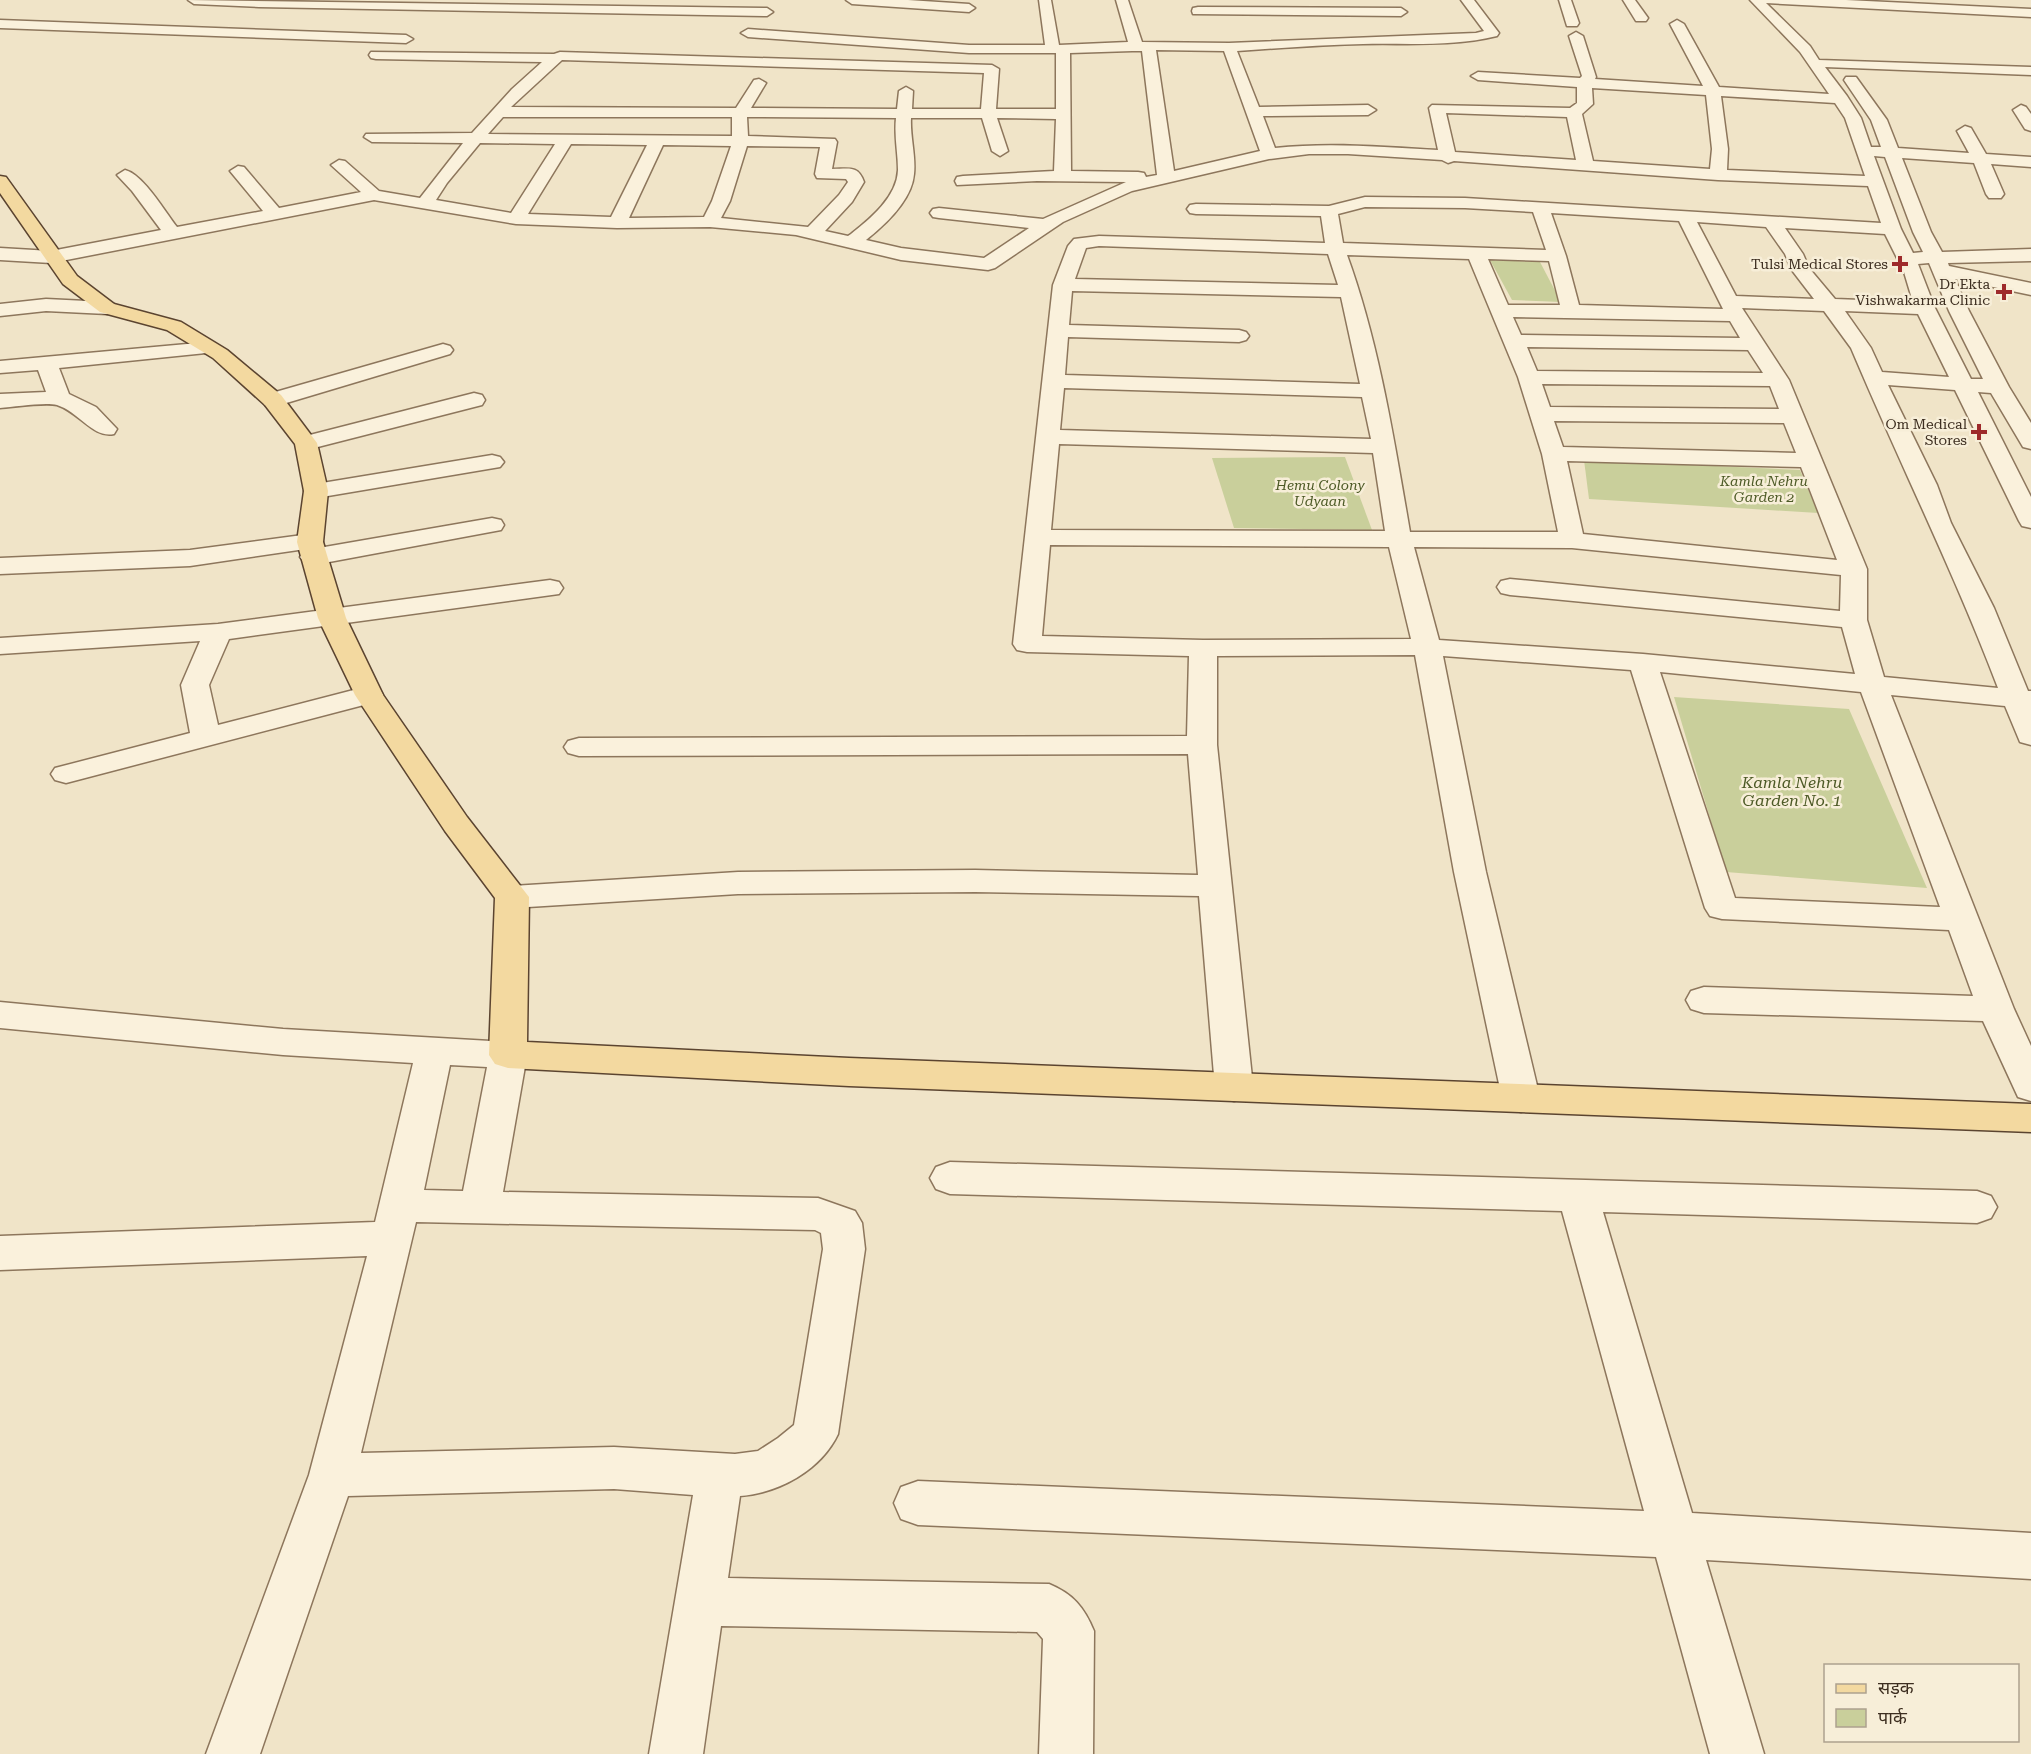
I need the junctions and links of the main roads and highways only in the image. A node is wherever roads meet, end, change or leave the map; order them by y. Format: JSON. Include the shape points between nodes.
{"nodes":[{"id":1,"x":4,"y":192,"type":"edge"},
{"id":2,"x":2031,"y":1118,"type":"edge"}],
"edges":[{"from":1,"to":2,"type":"main road","via":[[70,280],[107,308],[174,326],[220,354],[273,400],[306,443],[316,491],[311,550],[332,618],[369,695],[456,824],[512,897],[508,1055]]}]}
